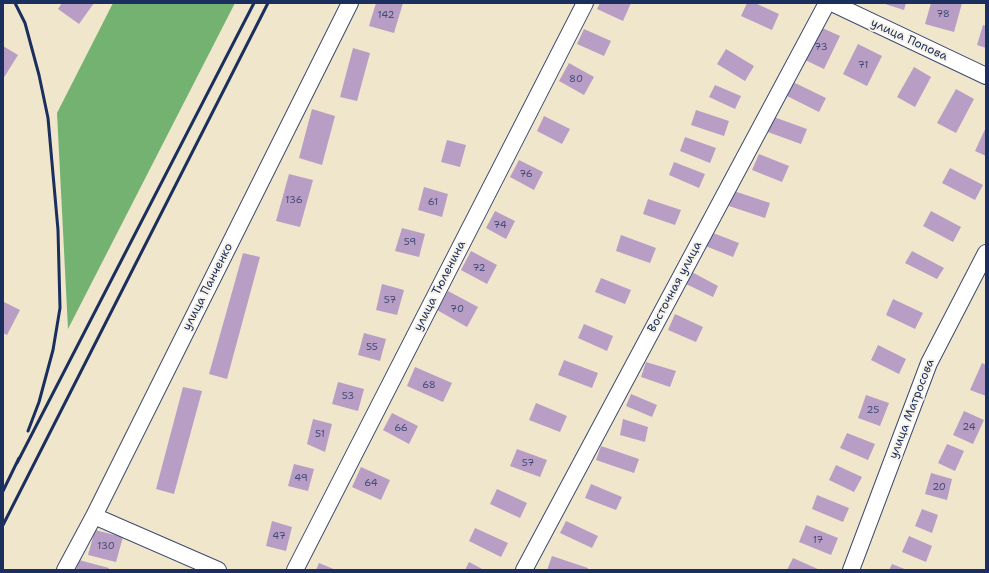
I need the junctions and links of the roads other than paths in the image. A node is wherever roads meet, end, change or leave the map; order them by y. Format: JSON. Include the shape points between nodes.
{"nodes":[{"id":1,"x":350,"y":3,"type":"edge"},
{"id":2,"x":584,"y":3,"type":"edge"},
{"id":3,"x":827,"y":3,"type":"edge"},
{"id":4,"x":832,"y":3,"type":"edge"},
{"id":5,"x":986,"y":76,"type":"edge"},
{"id":6,"x":986,"y":253,"type":"edge"},
{"id":7,"x":94,"y":516,"type":"junction"},
{"id":8,"x":65,"y":570,"type":"edge"},
{"id":9,"x":218,"y":570,"type":"edge"},
{"id":10,"x":295,"y":570,"type":"edge"},
{"id":11,"x":524,"y":570,"type":"edge"},
{"id":12,"x":851,"y":570,"type":"edge"}],
"edges":[{"from":1,"to":7,"type":"street","name":"улица Панченко"},
{"from":2,"to":10,"type":"street","name":"улица Тюленина"},
{"from":3,"to":11,"type":"street","name":"Восточная улица"},
{"from":4,"to":5,"type":"street","name":"улица Попова"},
{"from":6,"to":12,"type":"street","name":"улица Матросова","via":[[929,363]]},
{"from":7,"to":8,"type":"street","name":"улица Панченко"},
{"from":7,"to":9,"type":"street"}]}
